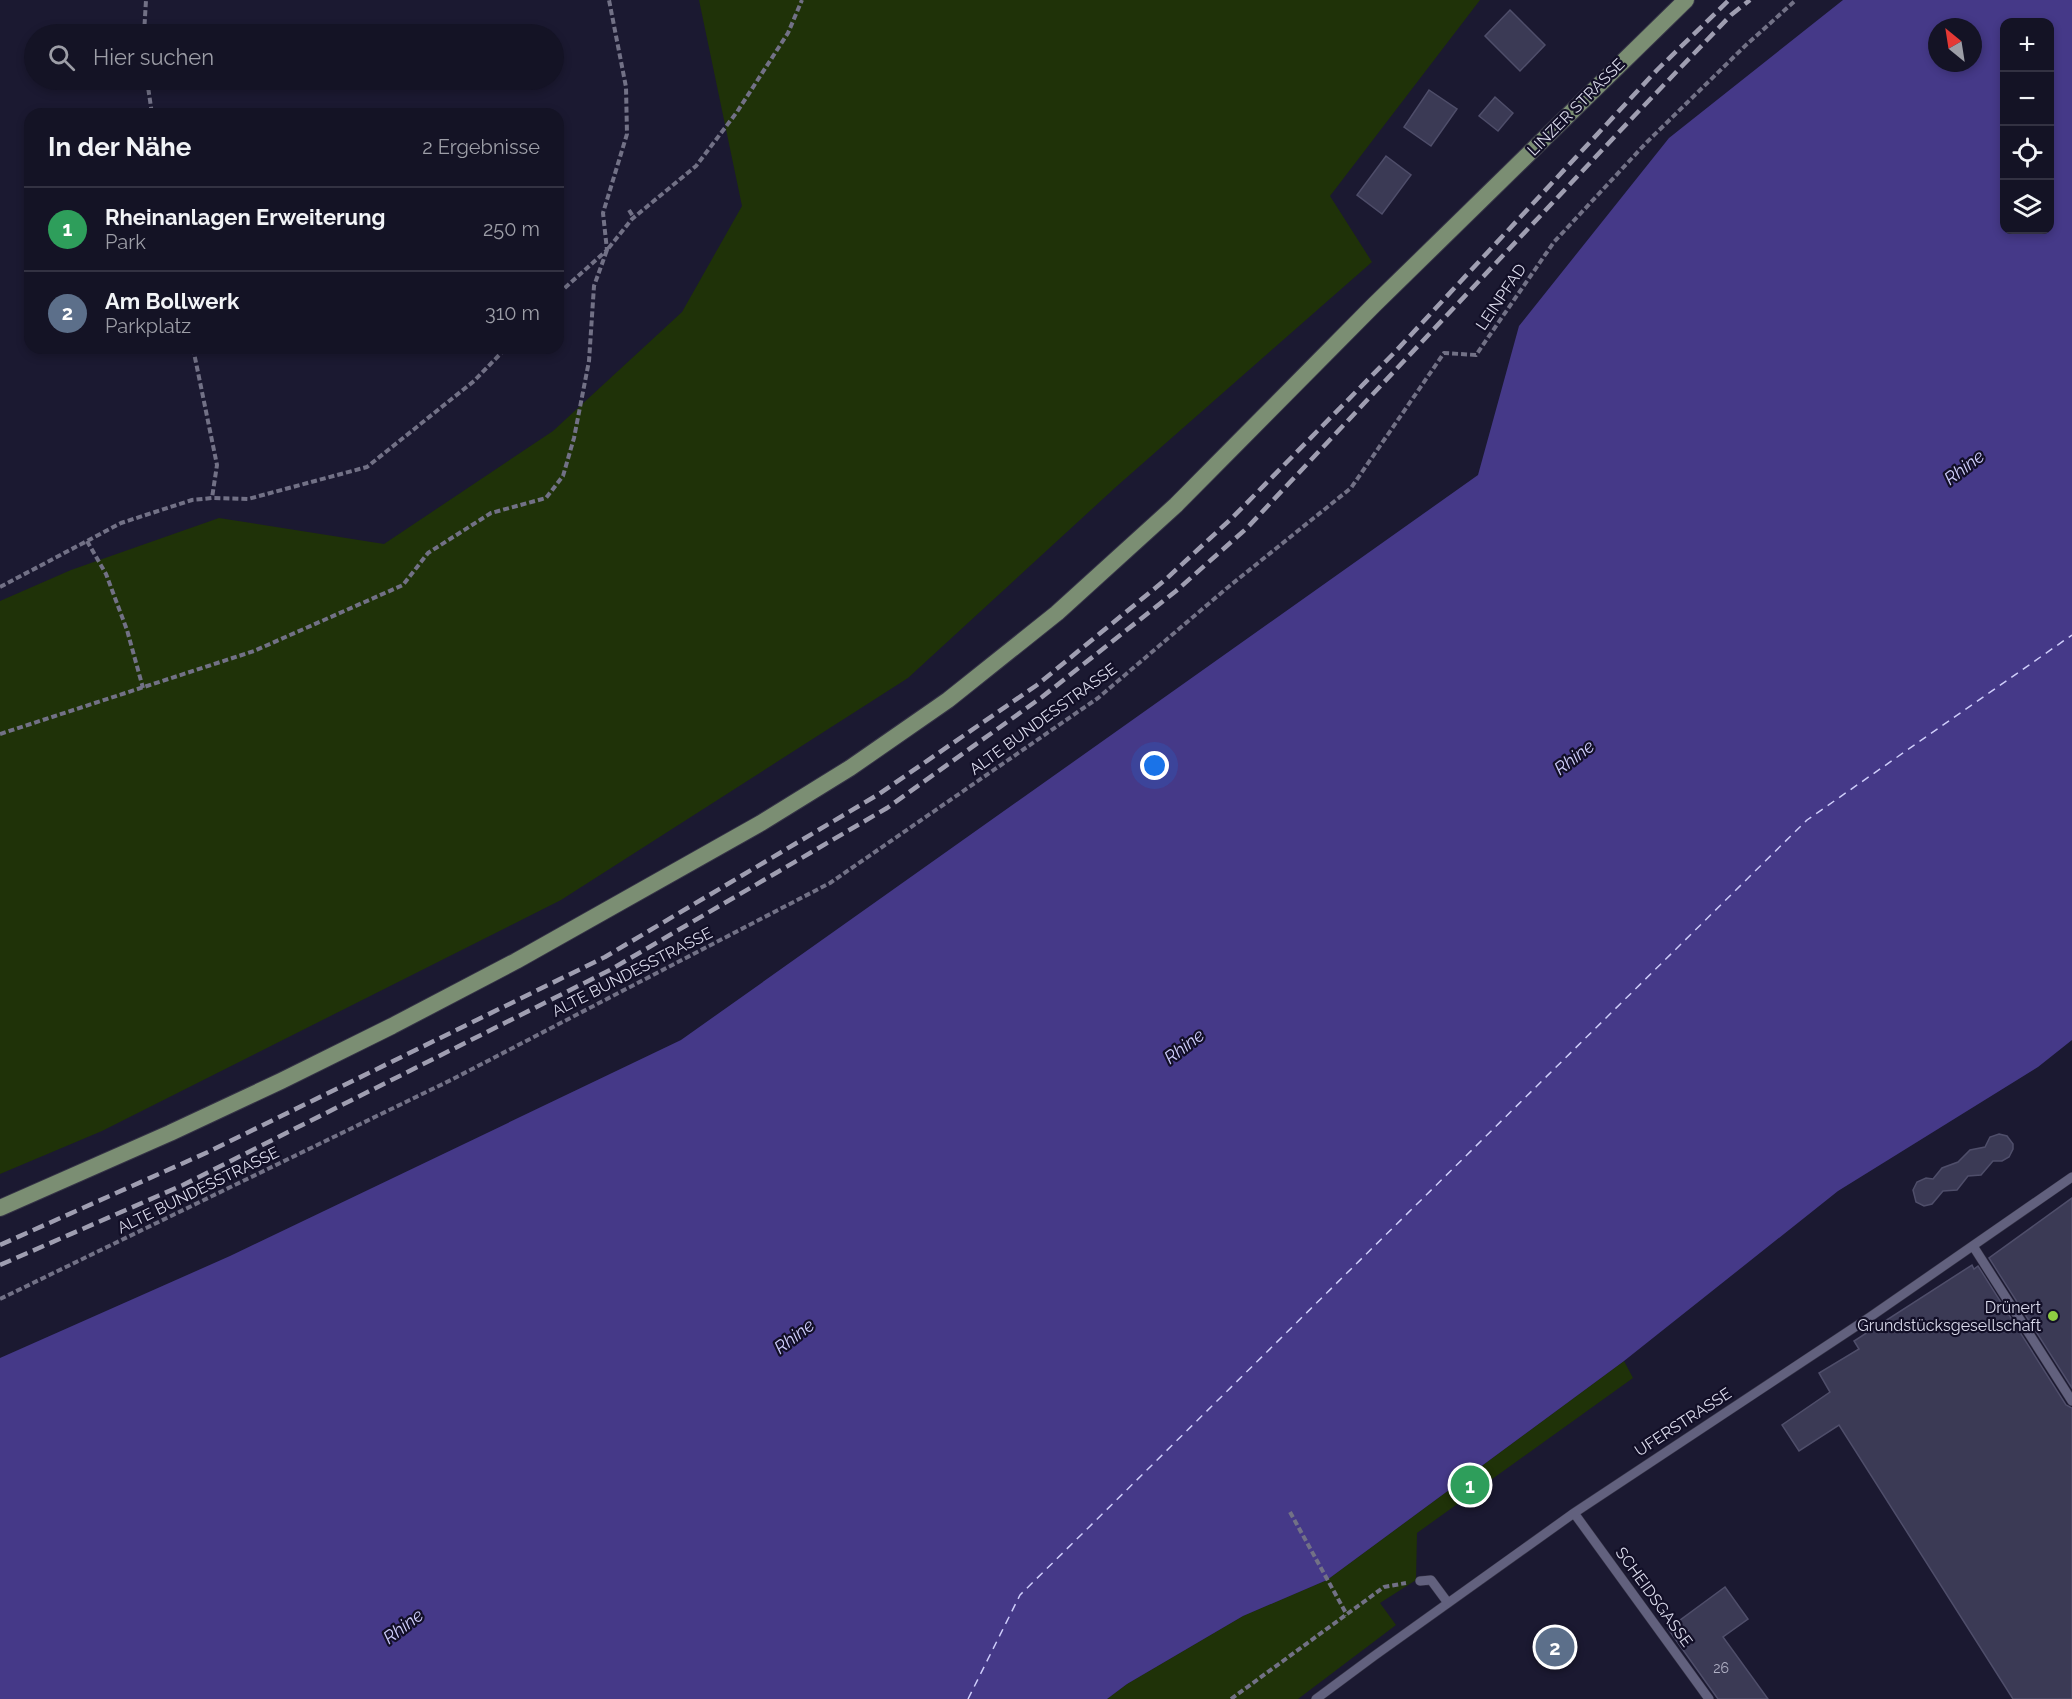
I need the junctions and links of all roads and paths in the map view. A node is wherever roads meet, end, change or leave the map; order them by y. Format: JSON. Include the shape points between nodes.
{"nodes":[{"id":1,"x":146,"y":0,"type":"edge"},
{"id":2,"x":609,"y":0,"type":"edge"},
{"id":3,"x":802,"y":0,"type":"edge"},
{"id":4,"x":1686,"y":0,"type":"edge"},
{"id":5,"x":1796,"y":0,"type":"edge"},
{"id":6,"x":145,"y":24,"type":"edge"},
{"id":7,"x":148,"y":90,"type":"edge"},
{"id":8,"x":151,"y":108,"type":"edge"},
{"id":9,"x":629,"y":210,"type":"dead end"},
{"id":10,"x":634,"y":218,"type":"junction"},
{"id":11,"x":607,"y":250,"type":"junction"},
{"id":12,"x":564,"y":289,"type":"edge"},
{"id":13,"x":194,"y":354,"type":"edge"},
{"id":14,"x":500,"y":354,"type":"edge"},
{"id":15,"x":212,"y":498,"type":"junction"},
{"id":16,"x":87,"y":541,"type":"junction"},
{"id":17,"x":0,"y":587,"type":"edge"},
{"id":18,"x":1227,"y":588,"type":"joint"},
{"id":19,"x":143,"y":688,"type":"junction"},
{"id":20,"x":0,"y":734,"type":"edge"},
{"id":21,"x":2072,"y":1177,"type":"edge"},
{"id":22,"x":0,"y":1208,"type":"edge"},
{"id":23,"x":1973,"y":1246,"type":"junction"},
{"id":24,"x":0,"y":1299,"type":"edge"},
{"id":25,"x":2072,"y":1401,"type":"edge"},
{"id":26,"x":1290,"y":1512,"type":"dead end"},
{"id":27,"x":1574,"y":1513,"type":"junction"},
{"id":28,"x":1420,"y":1581,"type":"joint"},
{"id":29,"x":1448,"y":1603,"type":"junction"},
{"id":30,"x":1347,"y":1615,"type":"junction"},
{"id":31,"x":1230,"y":1699,"type":"edge"},
{"id":32,"x":1316,"y":1699,"type":"edge"},
{"id":33,"x":1709,"y":1699,"type":"edge"}],
"edges":[{"from":1,"to":6,"type":"path"},
{"from":2,"to":11,"type":"path","via":[[626,87],[627,134],[603,213]]},
{"from":3,"to":10,"type":"path","via":[[788,33],[696,166]]},
{"from":4,"to":22,"type":"main road","name":"LINZER STRASSE","via":[[1118,560],[995,664],[899,735],[761,823],[495,972],[281,1081]]},
{"from":5,"to":18,"type":"path","name":"LEINPFAD","via":[[1647,142],[1554,242],[1476,355],[1444,353],[1350,488]]},
{"from":7,"to":8,"type":"path"},
{"from":9,"to":10,"type":"path"},
{"from":10,"to":11,"type":"path"},
{"from":11,"to":12,"type":"path"},
{"from":11,"to":19,"type":"path","via":[[594,286],[589,361],[574,438],[563,476],[546,498],[491,513],[428,553],[403,585],[254,651]]},
{"from":13,"to":15,"type":"path","via":[[217,465]]},
{"from":14,"to":15,"type":"path","via":[[474,381],[367,467],[248,499]]},
{"from":15,"to":16,"type":"path","via":[[192,500],[121,523]]},
{"from":16,"to":17,"type":"path"},
{"from":16,"to":19,"type":"path","via":[[106,574]]},
{"from":18,"to":24,"type":"path","name":"ALTE BUNDESSTRASSE","via":[[1098,698],[830,883],[451,1080]]},
{"from":19,"to":20,"type":"path"},
{"from":21,"to":23,"type":"lane","name":"UFERSTRASSE"},
{"from":23,"to":25,"type":"lane"},
{"from":23,"to":27,"type":"lane","name":"UFERSTRASSE"},
{"from":26,"to":30,"type":"path"},
{"from":27,"to":29,"type":"lane","name":"UFERSTRASSE"},
{"from":27,"to":33,"type":"lane","name":"SCHEIDSGASSE"},
{"from":28,"to":29,"type":"lane","via":[[1431,1580]]},
{"from":28,"to":30,"type":"path","via":[[1384,1587]]},
{"from":29,"to":32,"type":"lane","name":"UFERSTRASSE"},
{"from":30,"to":31,"type":"path"}]}
